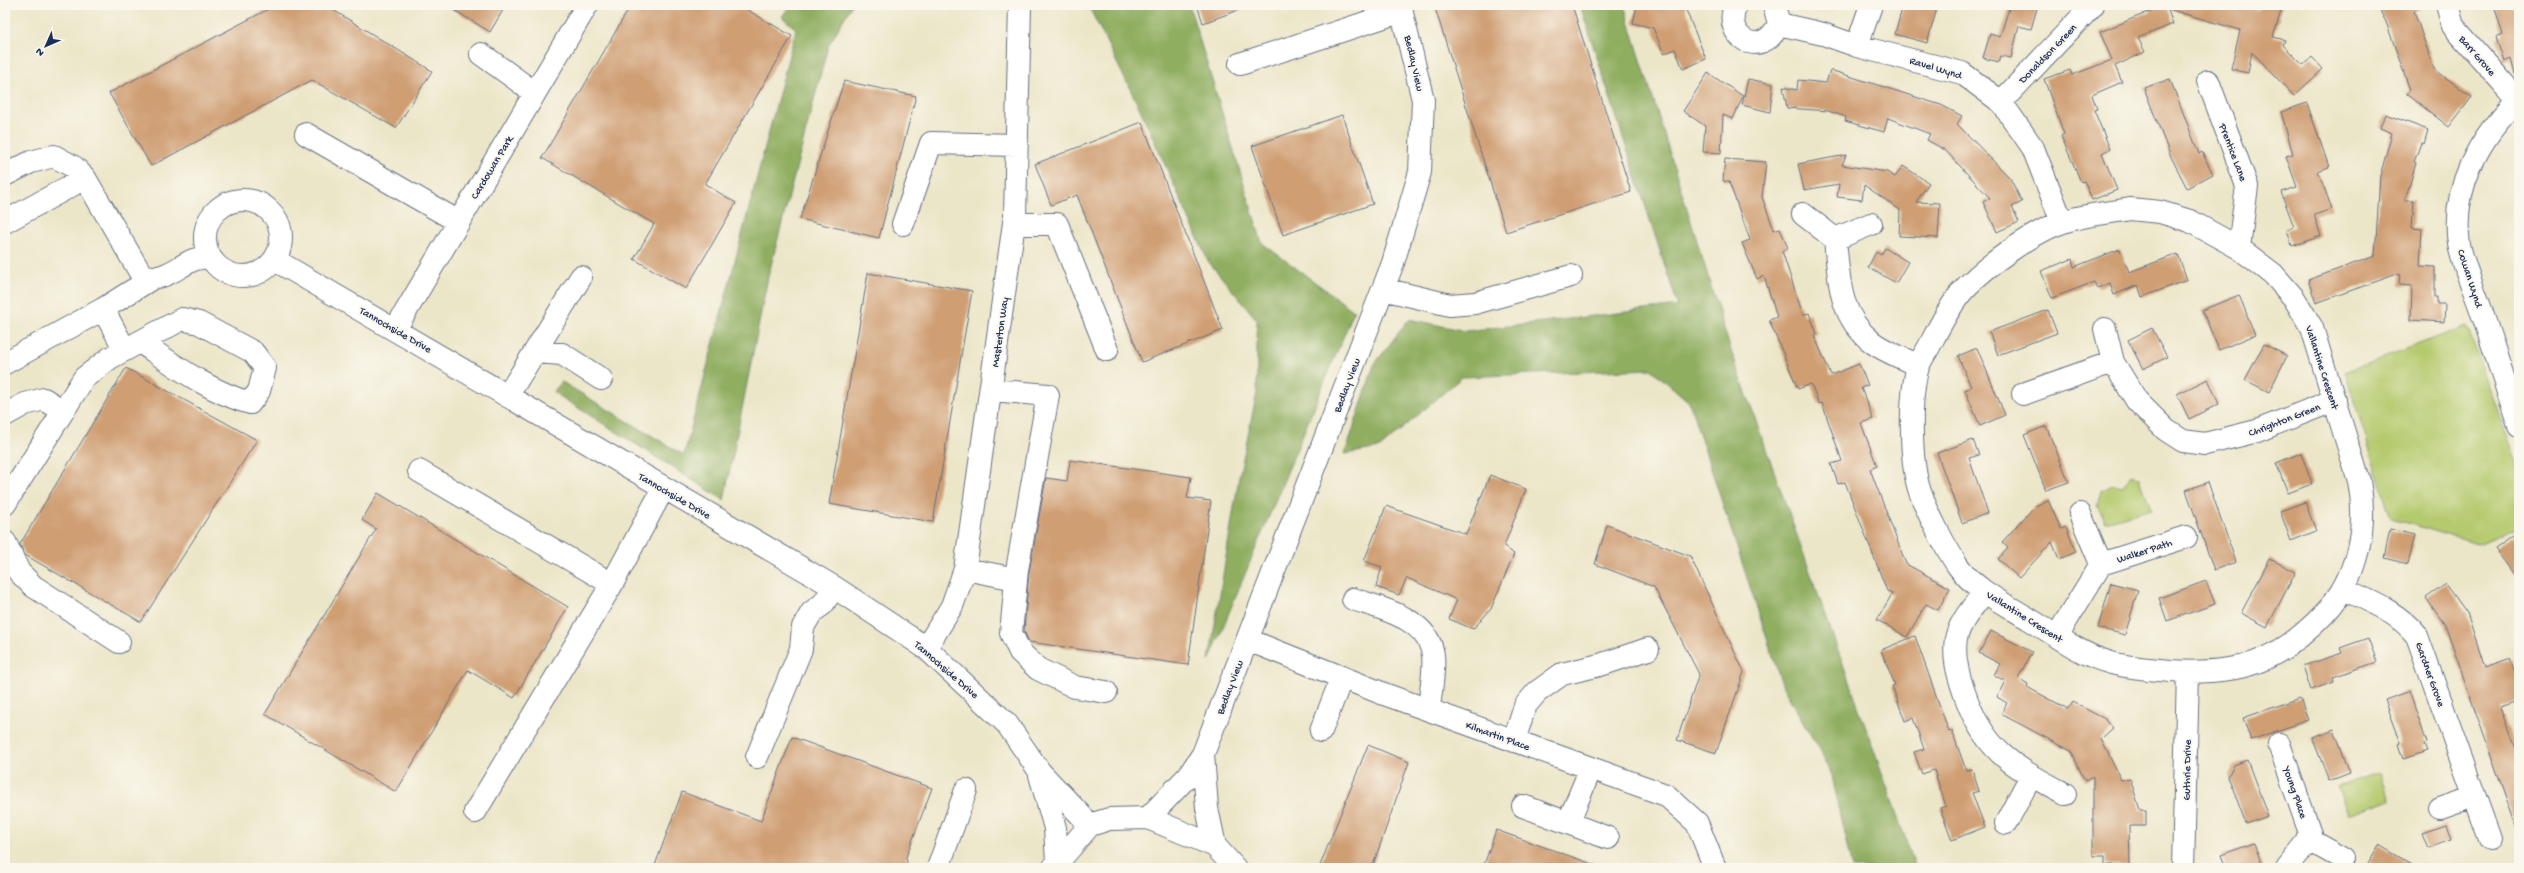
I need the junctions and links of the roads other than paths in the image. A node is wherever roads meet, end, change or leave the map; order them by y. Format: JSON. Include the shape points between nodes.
{"nodes":[{"id":1,"x":587,"y":5,"type":"edge"},
{"id":2,"x":1020,"y":5,"type":"edge"},
{"id":3,"x":1736,"y":5,"type":"edge"},
{"id":4,"x":1871,"y":5,"type":"edge"},
{"id":5,"x":2093,"y":5,"type":"edge"},
{"id":6,"x":2447,"y":5,"type":"edge"},
{"id":7,"x":1401,"y":8,"type":"edge"},
{"id":8,"x":1777,"y":14,"type":"edge"},
{"id":9,"x":1857,"y":46,"type":"junction"},
{"id":10,"x":481,"y":54,"type":"dead end"},
{"id":11,"x":1240,"y":64,"type":"dead end"},
{"id":12,"x":2208,"y":81,"type":"dead end"},
{"id":13,"x":535,"y":93,"type":"junction"},
{"id":14,"x":2519,"y":99,"type":"edge"},
{"id":15,"x":2001,"y":102,"type":"junction"},
{"id":16,"x":306,"y":134,"type":"dead end"},
{"id":17,"x":1017,"y":144,"type":"junction"},
{"id":18,"x":5,"y":176,"type":"edge"},
{"id":19,"x":85,"y":178,"type":"junction"},
{"id":20,"x":1803,"y":214,"type":"dead end"},
{"id":21,"x":5,"y":222,"type":"edge"},
{"id":22,"x":458,"y":222,"type":"junction"},
{"id":23,"x":2062,"y":222,"type":"junction"},
{"id":24,"x":903,"y":224,"type":"dead end"},
{"id":25,"x":1014,"y":224,"type":"junction"},
{"id":26,"x":1871,"y":224,"type":"dead end"},
{"id":27,"x":1835,"y":239,"type":"junction"},
{"id":28,"x":2239,"y":248,"type":"junction"},
{"id":29,"x":210,"y":257,"type":"junction"},
{"id":30,"x":275,"y":260,"type":"junction"},
{"id":31,"x":1571,"y":276,"type":"dead end"},
{"id":32,"x":581,"y":277,"type":"dead end"},
{"id":33,"x":151,"y":279,"type":"junction"},
{"id":34,"x":1383,"y":289,"type":"junction"},
{"id":35,"x":103,"y":309,"type":"junction"},
{"id":36,"x":396,"y":328,"type":"junction"},
{"id":37,"x":2105,"y":329,"type":"dead end"},
{"id":38,"x":133,"y":346,"type":"junction"},
{"id":39,"x":1107,"y":350,"type":"dead end"},
{"id":40,"x":535,"y":352,"type":"junction"},
{"id":41,"x":2112,"y":362,"type":"junction"},
{"id":42,"x":5,"y":363,"type":"edge"},
{"id":43,"x":1918,"y":366,"type":"junction"},
{"id":44,"x":601,"y":379,"type":"dead end"},
{"id":45,"x":991,"y":390,"type":"junction"},
{"id":46,"x":2023,"y":394,"type":"dead end"},
{"id":47,"x":508,"y":395,"type":"junction"},
{"id":48,"x":2335,"y":400,"type":"junction"},
{"id":49,"x":64,"y":411,"type":"junction"},
{"id":50,"x":5,"y":415,"type":"edge"},
{"id":51,"x":2519,"y":425,"type":"edge"},
{"id":52,"x":419,"y":471,"type":"dead end"},
{"id":53,"x":663,"y":489,"type":"junction"},
{"id":54,"x":5,"y":504,"type":"edge"},
{"id":55,"x":2080,"y":514,"type":"dead end"},
{"id":56,"x":2186,"y":537,"type":"dead end"},
{"id":57,"x":5,"y":542,"type":"edge"},
{"id":58,"x":2101,"y":564,"type":"junction"},
{"id":59,"x":965,"y":570,"type":"junction"},
{"id":60,"x":1016,"y":579,"type":"junction"},
{"id":61,"x":612,"y":584,"type":"junction"},
{"id":62,"x":2343,"y":589,"type":"junction"},
{"id":63,"x":1984,"y":592,"type":"junction"},
{"id":64,"x":829,"y":595,"type":"junction"},
{"id":65,"x":1353,"y":599,"type":"dead end"},
{"id":66,"x":2057,"y":636,"type":"junction"},
{"id":67,"x":1248,"y":640,"type":"junction"},
{"id":68,"x":119,"y":642,"type":"dead end"},
{"id":69,"x":926,"y":648,"type":"junction"},
{"id":70,"x":1648,"y":649,"type":"dead end"},
{"id":71,"x":2188,"y":672,"type":"junction"},
{"id":72,"x":1342,"y":677,"type":"junction"},
{"id":73,"x":1106,"y":692,"type":"dead end"},
{"id":74,"x":1429,"y":710,"type":"junction"},
{"id":75,"x":1321,"y":731,"type":"dead end"},
{"id":76,"x":1514,"y":741,"type":"junction"},
{"id":77,"x":2279,"y":744,"type":"dead end"},
{"id":78,"x":1203,"y":754,"type":"junction"},
{"id":79,"x":757,"y":758,"type":"dead end"},
{"id":80,"x":1591,"y":768,"type":"junction"},
{"id":81,"x":1040,"y":772,"type":"junction"},
{"id":82,"x":2031,"y":776,"type":"junction"},
{"id":83,"x":966,"y":790,"type":"dead end"},
{"id":84,"x":2065,"y":794,"type":"dead end"},
{"id":85,"x":2474,"y":796,"type":"junction"},
{"id":86,"x":1523,"y":806,"type":"dead end"},
{"id":87,"x":2440,"y":808,"type":"dead end"},
{"id":88,"x":475,"y":812,"type":"dead end"},
{"id":89,"x":1148,"y":818,"type":"junction"},
{"id":90,"x":1568,"y":823,"type":"junction"},
{"id":91,"x":2006,"y":823,"type":"dead end"},
{"id":92,"x":1090,"y":825,"type":"junction"},
{"id":93,"x":1608,"y":838,"type":"dead end"},
{"id":94,"x":2490,"y":839,"type":"dead end"},
{"id":95,"x":2308,"y":840,"type":"junction"},
{"id":96,"x":1215,"y":846,"type":"junction"},
{"id":97,"x":2344,"y":859,"type":"dead end"},
{"id":98,"x":1055,"y":865,"type":"edge"},
{"id":99,"x":938,"y":868,"type":"edge"},
{"id":100,"x":1234,"y":868,"type":"edge"},
{"id":101,"x":1715,"y":868,"type":"edge"},
{"id":102,"x":2184,"y":868,"type":"edge"},
{"id":103,"x":2287,"y":868,"type":"edge"}],
"edges":[{"from":1,"to":13,"type":"street","name":"Cardowan Park"},
{"from":2,"to":17,"type":"street","name":"Masterton Way"},
{"from":3,"to":8,"type":"street","name":"Ravel Wynd","via":[[1731,15],[1733,25],[1740,37],[1750,42],[1764,43],[1773,36]]},
{"from":4,"to":9,"type":"street"},
{"from":5,"to":15,"type":"street","name":"Donaldson Green"},
{"from":6,"to":14,"type":"street","name":"Barr Grove","via":[[2453,26]]},
{"from":7,"to":11,"type":"street"},
{"from":7,"to":34,"type":"street","name":"Bedlay View","via":[[1423,100],[1420,172]]},
{"from":8,"to":9,"type":"street","name":"Ravel Wynd"},
{"from":9,"to":15,"type":"street","name":"Ravel Wynd","via":[[1962,73]]},
{"from":10,"to":13,"type":"street"},
{"from":12,"to":28,"type":"street","name":"Prentice Lane","via":[[2247,186]]},
{"from":13,"to":22,"type":"street","name":"Cardowan Park"},
{"from":14,"to":51,"type":"street","name":"Cowan Wynd","via":[[2489,132],[2474,156],[2464,181],[2457,212],[2460,245]]},
{"from":15,"to":23,"type":"street","name":"Ravel Wynd","via":[[2033,148]]},
{"from":16,"to":22,"type":"street"},
{"from":17,"to":24,"type":"street","via":[[931,143]]},
{"from":17,"to":25,"type":"street","name":"Masterton Way"},
{"from":18,"to":19,"type":"street","via":[[31,162],[54,156],[74,167]]},
{"from":19,"to":21,"type":"street"},
{"from":19,"to":33,"type":"street","via":[[132,261],[141,274]]},
{"from":20,"to":27,"type":"street"},
{"from":22,"to":36,"type":"street","name":"Cardowan Park"},
{"from":23,"to":28,"type":"street","name":"Vallantine Crescent","via":[[2130,209],[2160,212],[2190,221]]},
{"from":23,"to":43,"type":"street","name":"Vallantine Crescent","via":[[2000,258],[1961,293]]},
{"from":25,"to":39,"type":"street","via":[[1057,224]]},
{"from":25,"to":45,"type":"street","name":"Masterton Way"},
{"from":26,"to":27,"type":"street"},
{"from":27,"to":43,"type":"street","via":[[1840,290],[1852,322],[1873,342]]},
{"from":28,"to":48,"type":"street","name":"Vallantine Crescent","via":[[2273,274],[2294,298],[2312,328]]},
{"from":29,"to":30,"type":"street","via":[[224,271],[244,276],[266,269]]},
{"from":29,"to":30,"type":"street","via":[[204,239],[206,226],[212,214],[222,205],[248,199],[264,205],[274,214],[282,233],[281,246]]},
{"from":29,"to":33,"type":"street","via":[[193,260],[166,276]]},
{"from":30,"to":36,"type":"street","name":"Tannochside Drive"},
{"from":31,"to":34,"type":"street","via":[[1475,303],[1456,305]]},
{"from":32,"to":40,"type":"street"},
{"from":33,"to":35,"type":"street"},
{"from":34,"to":67,"type":"street","name":"Bedlay View"},
{"from":35,"to":38,"type":"street"},
{"from":35,"to":42,"type":"street"},
{"from":36,"to":47,"type":"street","name":"Tannochside Drive"},
{"from":37,"to":41,"type":"street","name":"Chrighton Green"},
{"from":38,"to":38,"type":"street","via":[[182,319],[200,323],[253,352],[265,368],[259,391],[250,403],[229,397],[173,364]]},
{"from":38,"to":49,"type":"street","via":[[84,378]]},
{"from":40,"to":44,"type":"street","via":[[562,354]]},
{"from":40,"to":47,"type":"street"},
{"from":41,"to":46,"type":"street"},
{"from":41,"to":48,"type":"street","name":"Chrighton Green","via":[[2137,401],[2166,430],[2183,441],[2205,444],[2257,431]]},
{"from":43,"to":63,"type":"street","name":"Vallantine Crescent","via":[[1912,440],[1920,490],[1959,567]]},
{"from":45,"to":59,"type":"street","name":"Masterton Way"},
{"from":45,"to":60,"type":"street","via":[[1048,396]]},
{"from":47,"to":53,"type":"street","name":"Tannochside Drive"},
{"from":48,"to":62,"type":"street","name":"Vallantine Crescent","via":[[2363,503],[2362,530],[2354,563]]},
{"from":49,"to":50,"type":"street","via":[[44,399],[25,404]]},
{"from":49,"to":54,"type":"street"},
{"from":52,"to":61,"type":"street"},
{"from":53,"to":61,"type":"street"},
{"from":53,"to":64,"type":"street","name":"Tannochside Drive"},
{"from":55,"to":58,"type":"street","name":"Walker Path"},
{"from":56,"to":58,"type":"street","name":"Walker Path"},
{"from":57,"to":68,"type":"street","via":[[19,572],[33,586]]},
{"from":58,"to":66,"type":"street","name":"Walker Path"},
{"from":59,"to":60,"type":"street"},
{"from":59,"to":69,"type":"street","name":"Masterton Way","via":[[952,606]]},
{"from":60,"to":73,"type":"street","via":[[1011,633],[1020,652],[1038,669],[1075,687]]},
{"from":61,"to":88,"type":"street"},
{"from":62,"to":71,"type":"street","name":"Vallantine Crescent","via":[[2330,608],[2304,636],[2280,652],[2257,663],[2223,672]]},
{"from":62,"to":85,"type":"street","name":"Gardner Grove","via":[[2405,621],[2417,636]]},
{"from":63,"to":66,"type":"street","name":"Vallantine Crescent"},
{"from":63,"to":82,"type":"street","via":[[1956,638],[1955,661],[1961,685],[1970,712],[1988,742],[2008,761]]},
{"from":64,"to":69,"type":"street","name":"Tannochside Drive"},
{"from":64,"to":79,"type":"street","via":[[812,612],[803,627],[801,649]]},
{"from":65,"to":74,"type":"street","via":[[1403,616],[1425,636],[1433,654]]},
{"from":66,"to":71,"type":"street","name":"Vallantine Crescent","via":[[2107,662],[2145,669]]},
{"from":67,"to":72,"type":"street","name":"Kilmartin Place"},
{"from":67,"to":78,"type":"street","name":"Bedlay View"},
{"from":69,"to":81,"type":"street","name":"Tannochside Drive","via":[[1007,724]]},
{"from":70,"to":76,"type":"street","via":[[1562,674],[1537,692],[1525,706]]},
{"from":71,"to":102,"type":"street","name":"Guthrie Drive"},
{"from":72,"to":74,"type":"street","name":"Kilmartin Place"},
{"from":72,"to":75,"type":"street"},
{"from":74,"to":76,"type":"street","name":"Kilmartin Place"},
{"from":76,"to":80,"type":"street","name":"Kilmartin Place"},
{"from":77,"to":95,"type":"street","name":"Young Place","via":[[2310,833]]},
{"from":78,"to":89,"type":"street","name":"Bedlay View","via":[[1189,775]]},
{"from":78,"to":96,"type":"street","name":"Bedlay View","via":[[1207,808]]},
{"from":80,"to":90,"type":"street"},
{"from":80,"to":101,"type":"street","name":"Kilmartin Place","via":[[1666,795],[1697,823]]},
{"from":81,"to":92,"type":"street","name":"Tannochside Drive"},
{"from":81,"to":98,"type":"street","name":"Tannochside Drive","via":[[1055,828]]},
{"from":82,"to":84,"type":"street"},
{"from":82,"to":91,"type":"street"},
{"from":83,"to":99,"type":"street"},
{"from":85,"to":87,"type":"street"},
{"from":85,"to":94,"type":"street","name":"Gardner Grove"},
{"from":86,"to":90,"type":"street"},
{"from":89,"to":92,"type":"street","via":[[1109,819]]},
{"from":89,"to":96,"type":"street"},
{"from":90,"to":93,"type":"street"},
{"from":92,"to":98,"type":"street","name":"Tannochside Drive"},
{"from":95,"to":97,"type":"street"},
{"from":95,"to":103,"type":"street"},
{"from":96,"to":100,"type":"street"}]}
